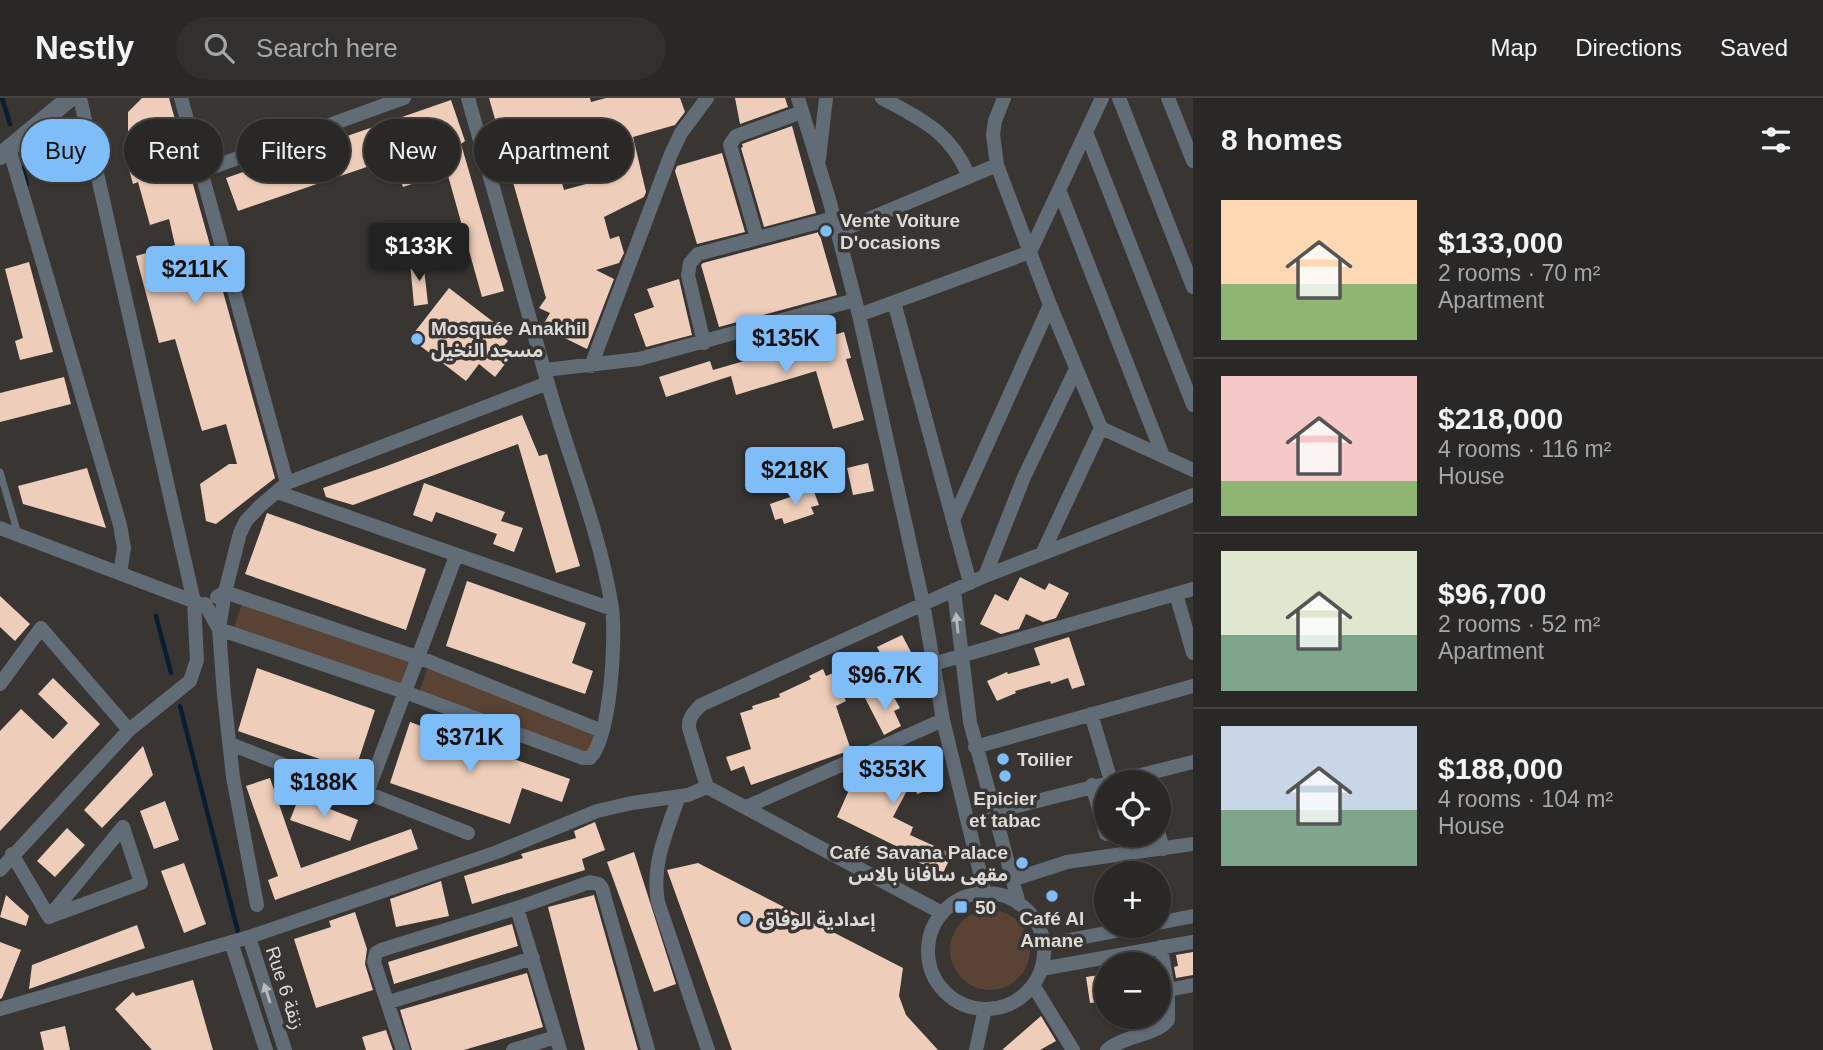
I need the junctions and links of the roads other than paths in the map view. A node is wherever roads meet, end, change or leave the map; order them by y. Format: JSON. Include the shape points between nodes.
{"nodes":[{"id":1,"x":70,"y":98,"type":"edge"},
{"id":2,"x":80,"y":98,"type":"edge"},
{"id":3,"x":181,"y":98,"type":"edge"},
{"id":4,"x":404,"y":98,"type":"edge"},
{"id":5,"x":468,"y":98,"type":"edge"},
{"id":6,"x":707,"y":98,"type":"edge"},
{"id":7,"x":827,"y":98,"type":"edge"},
{"id":8,"x":883,"y":98,"type":"edge"},
{"id":9,"x":1004,"y":98,"type":"edge"},
{"id":10,"x":1102,"y":98,"type":"edge"},
{"id":11,"x":1119,"y":98,"type":"edge"},
{"id":12,"x":1168,"y":98,"type":"edge"},
{"id":13,"x":800,"y":105,"type":"edge"},
{"id":14,"x":187,"y":119,"type":"edge"},
{"id":15,"x":1086,"y":132,"type":"junction"},
{"id":16,"x":5,"y":152,"type":"edge"},
{"id":17,"x":1193,"y":161,"type":"edge"},
{"id":18,"x":223,"y":163,"type":"edge"},
{"id":19,"x":997,"y":165,"type":"junction"},
{"id":20,"x":818,"y":166,"type":"junction"},
{"id":21,"x":969,"y":176,"type":"junction"},
{"id":22,"x":205,"y":182,"type":"edge"},
{"id":23,"x":1060,"y":192,"type":"junction"},
{"id":24,"x":836,"y":225,"type":"junction"},
{"id":25,"x":757,"y":238,"type":"junction"},
{"id":26,"x":1030,"y":252,"type":"junction"},
{"id":27,"x":1193,"y":286,"type":"edge"},
{"id":28,"x":855,"y":300,"type":"junction"},
{"id":29,"x":894,"y":302,"type":"junction"},
{"id":30,"x":1050,"y":305,"type":"junction"},
{"id":31,"x":859,"y":315,"type":"junction"},
{"id":32,"x":704,"y":343,"type":"junction"},
{"id":33,"x":591,"y":366,"type":"junction"},
{"id":34,"x":1076,"y":369,"type":"junction"},
{"id":35,"x":546,"y":377,"type":"junction"},
{"id":36,"x":1193,"y":405,"type":"edge"},
{"id":37,"x":1101,"y":428,"type":"junction"},
{"id":38,"x":1193,"y":452,"type":"edge"},
{"id":39,"x":1163,"y":456,"type":"junction"},
{"id":40,"x":1190,"y":468,"type":"edge"},
{"id":41,"x":0,"y":472,"type":"edge"},
{"id":42,"x":282,"y":488,"type":"junction"},
{"id":43,"x":1193,"y":495,"type":"edge"},
{"id":44,"x":953,"y":520,"type":"junction"},
{"id":45,"x":0,"y":528,"type":"edge"},
{"id":46,"x":18,"y":535,"type":"junction"},
{"id":47,"x":1043,"y":552,"type":"junction"},
{"id":48,"x":456,"y":556,"type":"junction"},
{"id":49,"x":120,"y":573,"type":"junction"},
{"id":50,"x":985,"y":576,"type":"junction"},
{"id":51,"x":970,"y":583,"type":"junction"},
{"id":52,"x":1193,"y":589,"type":"edge"},
{"id":53,"x":954,"y":590,"type":"junction"},
{"id":54,"x":225,"y":592,"type":"junction"},
{"id":55,"x":1176,"y":594,"type":"junction"},
{"id":56,"x":199,"y":603,"type":"junction"},
{"id":57,"x":923,"y":603,"type":"junction"},
{"id":58,"x":612,"y":609,"type":"junction"},
{"id":59,"x":219,"y":629,"type":"junction"},
{"id":60,"x":1193,"y":653,"type":"edge"},
{"id":61,"x":960,"y":656,"type":"junction"},
{"id":62,"x":417,"y":657,"type":"junction"},
{"id":63,"x":933,"y":664,"type":"junction"},
{"id":64,"x":0,"y":684,"type":"edge"},
{"id":65,"x":1193,"y":686,"type":"edge"},
{"id":66,"x":405,"y":692,"type":"junction"},
{"id":67,"x":1091,"y":714,"type":"junction"},
{"id":68,"x":943,"y":720,"type":"junction"},
{"id":69,"x":129,"y":730,"type":"junction"},
{"id":70,"x":602,"y":731,"type":"junction"},
{"id":71,"x":230,"y":744,"type":"junction"},
{"id":72,"x":975,"y":747,"type":"junction"},
{"id":73,"x":1193,"y":762,"type":"edge"},
{"id":74,"x":1108,"y":770,"type":"edge"},
{"id":75,"x":1169,"y":770,"type":"edge"},
{"id":76,"x":1092,"y":785,"type":"joint"},
{"id":77,"x":707,"y":786,"type":"junction"},
{"id":78,"x":1094,"y":792,"type":"edge"},
{"id":79,"x":368,"y":793,"type":"junction"},
{"id":80,"x":679,"y":796,"type":"junction"},
{"id":81,"x":746,"y":807,"type":"junction"},
{"id":82,"x":993,"y":812,"type":"junction"},
{"id":83,"x":468,"y":833,"type":"dead end"},
{"id":84,"x":1193,"y":845,"type":"edge"},
{"id":85,"x":1109,"y":847,"type":"edge"},
{"id":86,"x":1163,"y":849,"type":"joint"},
{"id":87,"x":12,"y":854,"type":"junction"},
{"id":88,"x":1112,"y":856,"type":"junction"},
{"id":89,"x":0,"y":870,"type":"edge"},
{"id":90,"x":1013,"y":880,"type":"junction"},
{"id":91,"x":985,"y":893,"type":"junction"},
{"id":92,"x":1019,"y":904,"type":"junction"},
{"id":93,"x":257,"y":905,"type":"dead end"},
{"id":94,"x":517,"y":908,"type":"junction"},
{"id":95,"x":942,"y":913,"type":"junction"},
{"id":96,"x":1193,"y":916,"type":"edge"},
{"id":97,"x":48,"y":917,"type":"junction"},
{"id":98,"x":1171,"y":920,"type":"edge"},
{"id":99,"x":1094,"y":935,"type":"edge"},
{"id":100,"x":249,"y":937,"type":"junction"},
{"id":101,"x":231,"y":942,"type":"junction"},
{"id":102,"x":1193,"y":942,"type":"edge"},
{"id":103,"x":1043,"y":945,"type":"junction"},
{"id":104,"x":1161,"y":947,"type":"junction"},
{"id":105,"x":1162,"y":952,"type":"edge"},
{"id":106,"x":533,"y":958,"type":"junction"},
{"id":107,"x":1041,"y":969,"type":"junction"},
{"id":108,"x":1032,"y":985,"type":"junction"},
{"id":109,"x":1193,"y":985,"type":"edge"},
{"id":110,"x":1171,"y":989,"type":"edge"},
{"id":111,"x":389,"y":1002,"type":"junction"},
{"id":112,"x":0,"y":1009,"type":"edge"},
{"id":113,"x":985,"y":1009,"type":"junction"},
{"id":114,"x":1152,"y":1029,"type":"edge"},
{"id":115,"x":558,"y":1044,"type":"edge"},
{"id":116,"x":1070,"y":1045,"type":"edge"},
{"id":117,"x":266,"y":1050,"type":"edge"},
{"id":118,"x":285,"y":1050,"type":"edge"},
{"id":119,"x":403,"y":1050,"type":"edge"},
{"id":120,"x":513,"y":1050,"type":"edge"},
{"id":121,"x":648,"y":1050,"type":"edge"},
{"id":122,"x":708,"y":1050,"type":"edge"},
{"id":123,"x":976,"y":1050,"type":"edge"},
{"id":124,"x":1054,"y":1050,"type":"edge"},
{"id":125,"x":1107,"y":1050,"type":"edge"}],
"edges":[{"from":1,"to":16,"type":"street"},
{"from":2,"to":56,"type":"street"},
{"from":3,"to":14,"type":"street"},
{"from":4,"to":18,"type":"street"},
{"from":5,"to":35,"type":"street"},
{"from":6,"to":33,"type":"street","via":[[671,154]]},
{"from":7,"to":20,"type":"street"},
{"from":8,"to":21,"type":"street","via":[[936,129],[960,157]]},
{"from":9,"to":19,"type":"street","via":[[993,134]]},
{"from":10,"to":15,"type":"street"},
{"from":11,"to":27,"type":"street"},
{"from":12,"to":17,"type":"street"},
{"from":13,"to":20,"type":"street"},
{"from":13,"to":25,"type":"street","via":[[736,136],[730,145]]},
{"from":15,"to":23,"type":"street"},
{"from":15,"to":36,"type":"street"},
{"from":16,"to":49,"type":"street","via":[[122,536]]},
{"from":19,"to":21,"type":"street"},
{"from":19,"to":26,"type":"street"},
{"from":20,"to":24,"type":"street"},
{"from":21,"to":24,"type":"street"},
{"from":22,"to":42,"type":"street"},
{"from":23,"to":26,"type":"street"},
{"from":23,"to":39,"type":"street"},
{"from":24,"to":25,"type":"street"},
{"from":24,"to":28,"type":"street"},
{"from":25,"to":32,"type":"street","via":[[698,254],[690,263],[688,275]]},
{"from":26,"to":29,"type":"street"},
{"from":26,"to":30,"type":"street"},
{"from":28,"to":31,"type":"street"},
{"from":28,"to":32,"type":"street"},
{"from":29,"to":31,"type":"street"},
{"from":29,"to":44,"type":"street"},
{"from":30,"to":34,"type":"street"},
{"from":30,"to":44,"type":"street"},
{"from":31,"to":57,"type":"street"},
{"from":32,"to":33,"type":"street"},
{"from":33,"to":35,"type":"street"},
{"from":34,"to":37,"type":"street"},
{"from":34,"to":50,"type":"street","via":[[1024,477]]},
{"from":35,"to":42,"type":"street"},
{"from":35,"to":58,"type":"street"},
{"from":37,"to":39,"type":"street"},
{"from":37,"to":47,"type":"street"},
{"from":38,"to":40,"type":"street"},
{"from":39,"to":40,"type":"street"},
{"from":41,"to":46,"type":"lane"},
{"from":42,"to":48,"type":"street"},
{"from":42,"to":54,"type":"street","via":[[246,521]]},
{"from":43,"to":47,"type":"street"},
{"from":44,"to":51,"type":"street"},
{"from":45,"to":46,"type":"street"},
{"from":46,"to":49,"type":"street"},
{"from":47,"to":50,"type":"street"},
{"from":48,"to":58,"type":"street"},
{"from":48,"to":62,"type":"street"},
{"from":49,"to":56,"type":"street"},
{"from":50,"to":51,"type":"street"},
{"from":51,"to":53,"type":"street"},
{"from":52,"to":55,"type":"street"},
{"from":53,"to":57,"type":"street"},
{"from":61,"to":53,"type":"street","one_way":true},
{"from":54,"to":56,"type":"street"},
{"from":54,"to":59,"type":"street"},
{"from":54,"to":62,"type":"street"},
{"from":55,"to":60,"type":"street"},
{"from":55,"to":61,"type":"street"},
{"from":56,"to":59,"type":"street"},
{"from":56,"to":69,"type":"street","via":[[193,676],[181,691]]},
{"from":57,"to":63,"type":"street"},
{"from":57,"to":77,"type":"street","via":[[701,705],[688,724]]},
{"from":58,"to":70,"type":"street","via":[[614,639]]},
{"from":59,"to":66,"type":"street"},
{"from":59,"to":71,"type":"street"},
{"from":61,"to":63,"type":"street"},
{"from":61,"to":72,"type":"street"},
{"from":62,"to":66,"type":"street"},
{"from":62,"to":70,"type":"street"},
{"from":63,"to":68,"type":"street"},
{"from":64,"to":69,"type":"street","via":[[41,628]]},
{"from":65,"to":67,"type":"street"},
{"from":66,"to":70,"type":"street","via":[[583,758],[593,756]]},
{"from":66,"to":79,"type":"street"},
{"from":67,"to":72,"type":"street"},
{"from":67,"to":74,"type":"street"},
{"from":68,"to":81,"type":"street"},
{"from":68,"to":91,"type":"street"},
{"from":69,"to":87,"type":"street"},
{"from":71,"to":79,"type":"street"},
{"from":71,"to":93,"type":"street"},
{"from":72,"to":82,"type":"street"},
{"from":73,"to":75,"type":"street"},
{"from":76,"to":78,"type":"street"},
{"from":76,"to":82,"type":"street"},
{"from":77,"to":80,"type":"street"},
{"from":77,"to":81,"type":"street"},
{"from":79,"to":83,"type":"street"},
{"from":80,"to":100,"type":"street","via":[[597,811],[497,852]]},
{"from":80,"to":122,"type":"street","via":[[654,885]]},
{"from":81,"to":95,"type":"street"},
{"from":82,"to":90,"type":"street"},
{"from":84,"to":86,"type":"street"},
{"from":85,"to":88,"type":"street"},
{"from":86,"to":88,"type":"street"},
{"from":87,"to":89,"type":"street"},
{"from":87,"to":97,"type":"street"},
{"from":88,"to":90,"type":"street","via":[[1067,863]]},
{"from":90,"to":92,"type":"street"},
{"from":91,"to":92,"type":"street"},
{"from":91,"to":95,"type":"street","via":[[961,899]]},
{"from":92,"to":103,"type":"street","via":[[1037,924]]},
{"from":94,"to":106,"type":"street"},
{"from":94,"to":111,"type":"street","via":[[376,953],[374,962]]},
{"from":94,"to":121,"type":"street","via":[[590,882],[599,884]]},
{"from":95,"to":113,"type":"street","via":[[929,938],[933,974],[958,1002]]},
{"from":96,"to":98,"type":"street"},
{"from":97,"to":97,"type":"street","via":[[141,883],[124,827],[107,847]]},
{"from":99,"to":103,"type":"street"},
{"from":100,"to":101,"type":"street"},
{"from":118,"to":100,"type":"street","name":"Rue 6 زنقة","one_way":true},
{"from":101,"to":112,"type":"street"},
{"from":101,"to":117,"type":"street","name":"Rue 6 زنقة"},
{"from":102,"to":104,"type":"street"},
{"from":103,"to":107,"type":"street"},
{"from":104,"to":105,"type":"street"},
{"from":104,"to":107,"type":"street"},
{"from":106,"to":111,"type":"street"},
{"from":106,"to":115,"type":"street"},
{"from":107,"to":108,"type":"street"},
{"from":108,"to":113,"type":"street","via":[[1012,1003]]},
{"from":108,"to":116,"type":"street"},
{"from":109,"to":110,"type":"street"},
{"from":111,"to":119,"type":"street"},
{"from":113,"to":123,"type":"street"},
{"from":114,"to":125,"type":"street"},
{"from":115,"to":120,"type":"street"},
{"from":116,"to":124,"type":"street"}]}
